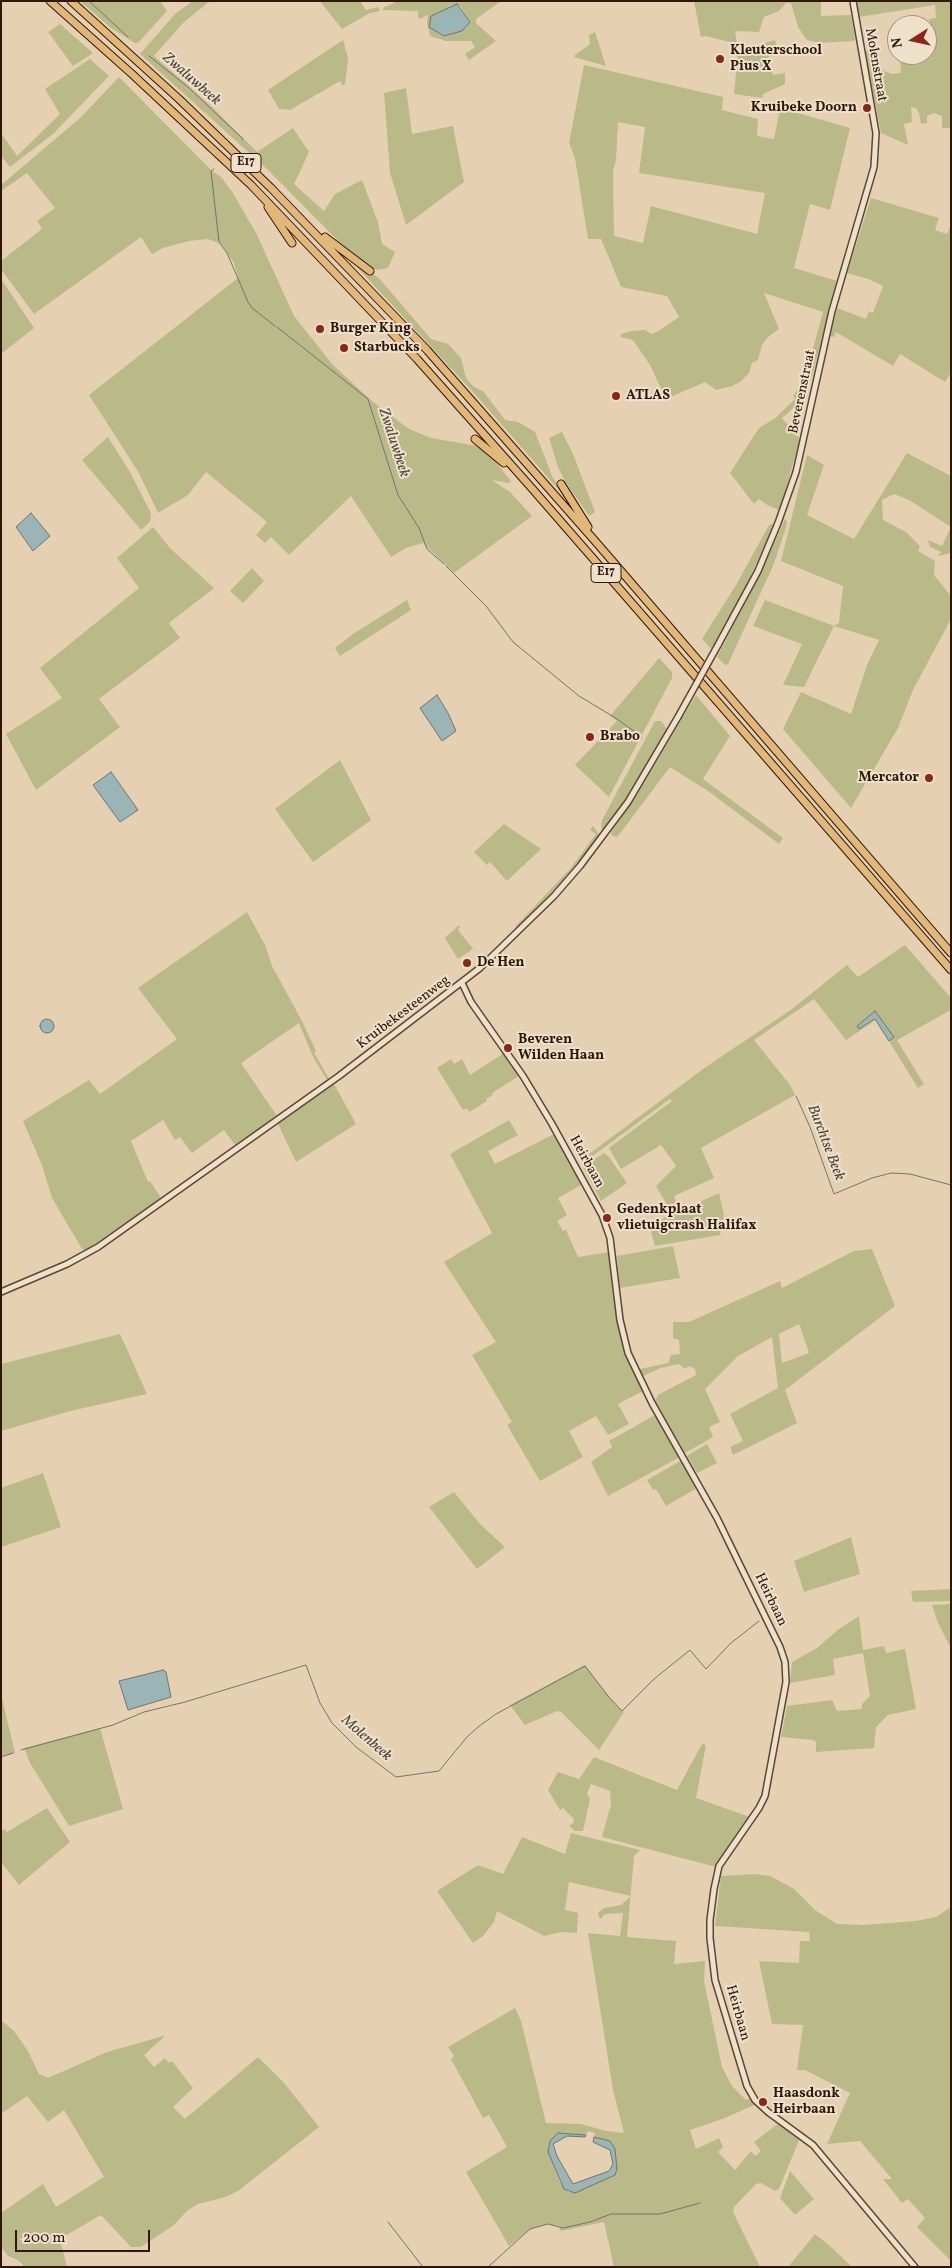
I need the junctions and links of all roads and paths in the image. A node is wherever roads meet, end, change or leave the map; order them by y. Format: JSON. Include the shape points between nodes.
{"nodes":[{"id":1,"x":50,"y":1,"type":"edge"},
{"id":2,"x":71,"y":1,"type":"edge"},
{"id":3,"x":853,"y":1,"type":"edge"},
{"id":4,"x":876,"y":134,"type":"joint"},
{"id":5,"x":251,"y":185,"type":"junction"},
{"id":6,"x":312,"y":229,"type":"junction"},
{"id":7,"x":292,"y":243,"type":"dead end"},
{"id":8,"x":370,"y":271,"type":"dead end"},
{"id":9,"x":475,"y":439,"type":"dead end"},
{"id":10,"x":561,"y":484,"type":"dead end"},
{"id":11,"x":530,"y":485,"type":"junction"},
{"id":12,"x":596,"y":540,"type":"junction"},
{"id":13,"x":718,"y":644,"type":"joint"},
{"id":14,"x":951,"y":953,"type":"edge"},
{"id":15,"x":951,"y":970,"type":"edge"},
{"id":16,"x":462,"y":983,"type":"junction"},
{"id":17,"x":1,"y":1292,"type":"edge"},
{"id":18,"x":915,"y":2267,"type":"edge"}],
"edges":[{"from":1,"to":5,"type":"highway","number":"E17"},
{"from":2,"to":6,"type":"highway","number":"E17","via":[[185,105]]},
{"from":3,"to":4,"type":"street","name":"Molenstraat"},
{"from":4,"to":13,"type":"street","name":"Beverenstraat","via":[[874,167],[832,311],[796,472],[758,571]]},
{"from":5,"to":7,"type":"highway"},
{"from":5,"to":11,"type":"highway","number":"E17","via":[[417,359]]},
{"from":6,"to":8,"type":"highway"},
{"from":6,"to":12,"type":"highway","number":"E17","via":[[452,378]]},
{"from":9,"to":11,"type":"highway"},
{"from":10,"to":12,"type":"highway"},
{"from":11,"to":15,"type":"highway","number":"E17"},
{"from":12,"to":14,"type":"highway","number":"E17"},
{"from":13,"to":16,"type":"street","name":"Kruibekesteenweg","bridge":true,"via":[[628,802],[580,866],[547,903]]},
{"from":16,"to":17,"type":"street","name":"Kruibekesteenweg","via":[[339,1076],[98,1247]]},
{"from":16,"to":18,"type":"street","name":"Heirbaan","via":[[471,1002],[523,1076],[598,1208],[610,1238],[620,1320],[631,1360],[717,1518],[782,1655],[786,1682],[765,1796],[716,1875],[710,1929],[716,1980],[747,2086],[755,2100],[768,2112],[813,2145]]}]}
